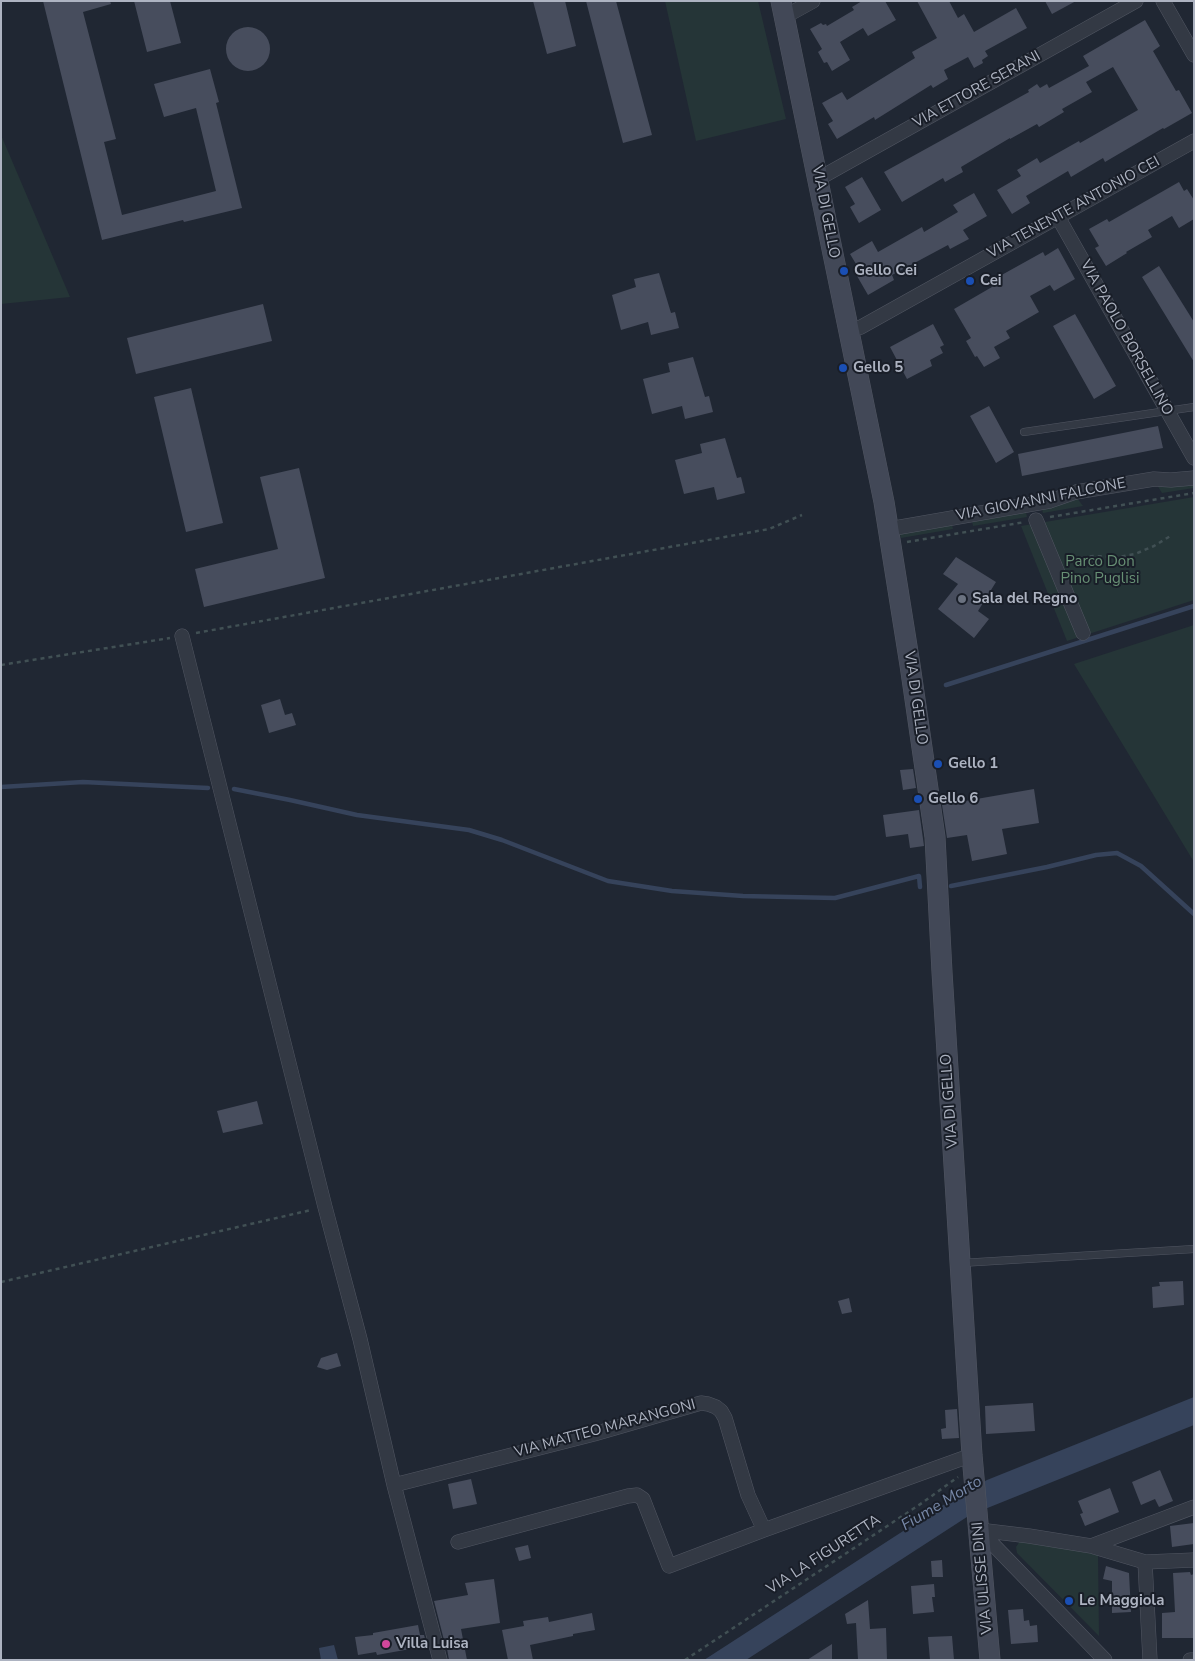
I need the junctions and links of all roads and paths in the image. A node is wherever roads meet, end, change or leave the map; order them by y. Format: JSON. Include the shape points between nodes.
{"nodes":[{"id":1,"x":813,"y":1,"type":"edge"},
{"id":2,"x":1136,"y":1,"type":"edge"},
{"id":3,"x":1164,"y":1,"type":"edge"},
{"id":4,"x":782,"y":9,"type":"edge"},
{"id":5,"x":1194,"y":54,"type":"edge"},
{"id":6,"x":1194,"y":141,"type":"edge"},
{"id":7,"x":818,"y":179,"type":"junction"},
{"id":8,"x":1058,"y":217,"type":"junction"},
{"id":9,"x":848,"y":331,"type":"junction"},
{"id":10,"x":1194,"y":407,"type":"edge"},
{"id":11,"x":1167,"y":411,"type":"junction"},
{"id":12,"x":1024,"y":432,"type":"dead end"},
{"id":13,"x":1194,"y":458,"type":"edge"},
{"id":14,"x":1194,"y":478,"type":"edge"},
{"id":15,"x":1194,"y":493,"type":"edge"},
{"id":16,"x":802,"y":515,"type":"dead end"},
{"id":17,"x":1036,"y":520,"type":"junction"},
{"id":18,"x":1172,"y":535,"type":"dead end"},
{"id":19,"x":895,"y":536,"type":"junction"},
{"id":20,"x":1053,"y":562,"type":"junction"},
{"id":21,"x":1083,"y":633,"type":"dead end"},
{"id":22,"x":182,"y":636,"type":"junction"},
{"id":23,"x":1,"y":665,"type":"edge"},
{"id":24,"x":325,"y":1206,"type":"junction"},
{"id":25,"x":1194,"y":1249,"type":"edge"},
{"id":26,"x":961,"y":1263,"type":"junction"},
{"id":27,"x":1,"y":1282,"type":"edge"},
{"id":28,"x":973,"y":1466,"type":"junction"},
{"id":29,"x":394,"y":1485,"type":"junction"},
{"id":30,"x":1194,"y":1507,"type":"edge"},
{"id":31,"x":979,"y":1527,"type":"junction"},
{"id":32,"x":764,"y":1530,"type":"junction"},
{"id":33,"x":458,"y":1542,"type":"dead end"},
{"id":34,"x":1092,"y":1546,"type":"junction"},
{"id":35,"x":1194,"y":1560,"type":"edge"},
{"id":36,"x":1146,"y":1562,"type":"junction"},
{"id":37,"x":440,"y":1660,"type":"edge"},
{"id":38,"x":684,"y":1660,"type":"edge"},
{"id":39,"x":990,"y":1660,"type":"edge"},
{"id":40,"x":1105,"y":1660,"type":"edge"},
{"id":41,"x":1150,"y":1660,"type":"edge"}],
"edges":[{"from":1,"to":4,"type":"street"},
{"from":2,"to":7,"type":"street","name":"VIA ETTORE SERANI"},
{"from":3,"to":5,"type":"street"},
{"from":4,"to":7,"type":"street","name":"VIA DI GELLO"},
{"from":6,"to":8,"type":"street","name":"VIA TENENTE ANTONIO CEI"},
{"from":7,"to":9,"type":"street","name":"VIA DI GELLO"},
{"from":8,"to":9,"type":"street","name":"VIA TENENTE ANTONIO CEI","via":[[861,327]]},
{"from":8,"to":11,"type":"street","name":"VIA PAOLO BORSELLINO"},
{"from":9,"to":19,"type":"street","name":"VIA DI GELLO"},
{"from":10,"to":11,"type":"lane"},
{"from":11,"to":12,"type":"lane"},
{"from":11,"to":13,"type":"street","name":"VIA PAOLO BORSELLINO"},
{"from":14,"to":19,"type":"street","name":"VIA GIOVANNI FALCONE","via":[[1154,479],[1076,492]]},
{"from":15,"to":17,"type":"path"},
{"from":16,"to":22,"type":"path","via":[[769,530]]},
{"from":17,"to":19,"type":"path"},
{"from":17,"to":20,"type":"street"},
{"from":18,"to":20,"type":"path","via":[[1135,554]]},
{"from":19,"to":26,"type":"street","name":"VIA DI GELLO","via":[[935,837]]},
{"from":20,"to":21,"type":"street"},
{"from":22,"to":23,"type":"path"},
{"from":22,"to":24,"type":"street"},
{"from":24,"to":27,"type":"path"},
{"from":24,"to":29,"type":"street"},
{"from":25,"to":26,"type":"lane"},
{"from":26,"to":28,"type":"street","name":"VIA DI GELLO"},
{"from":28,"to":31,"type":"street","name":"VIA ULISSE DINI"},
{"from":28,"to":32,"type":"street"},
{"from":28,"to":38,"type":"path","name":"VIA LA FIGURETTA"},
{"from":29,"to":32,"type":"street","name":"VIA MATTEO MARANGONI","via":[[701,1403],[716,1407],[725,1418],[748,1495]]},
{"from":29,"to":37,"type":"street"},
{"from":30,"to":34,"type":"street"},
{"from":31,"to":34,"type":"street"},
{"from":31,"to":39,"type":"street","name":"VIA ULISSE DINI"},
{"from":31,"to":40,"type":"street"},
{"from":32,"to":33,"type":"street","via":[[669,1566],[643,1499],[637,1495]]},
{"from":34,"to":36,"type":"street"},
{"from":35,"to":36,"type":"street"},
{"from":36,"to":41,"type":"street"}]}
